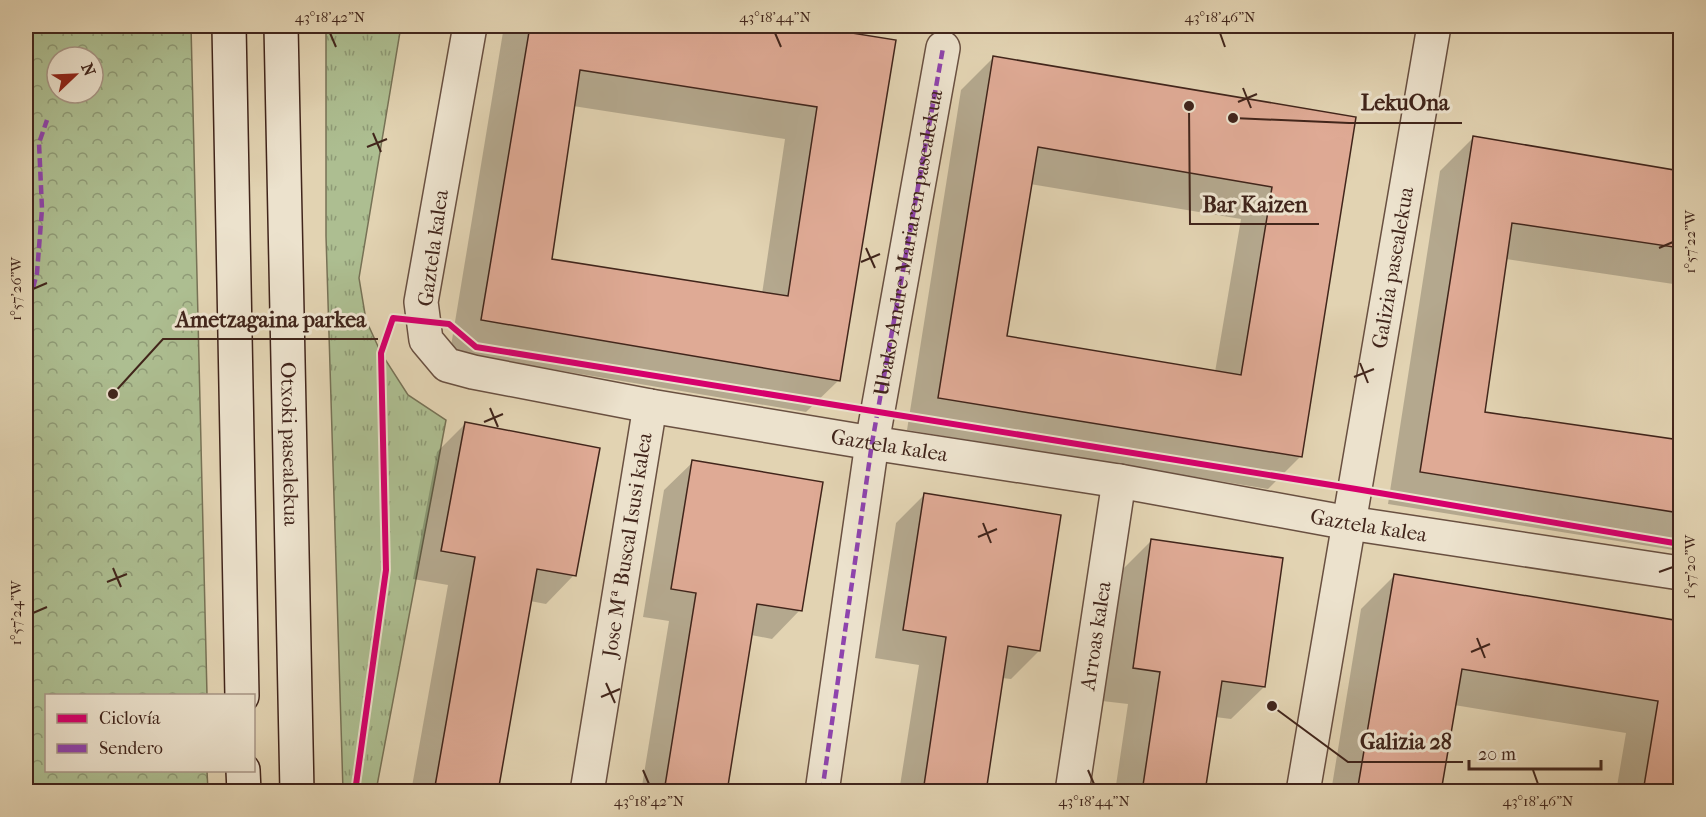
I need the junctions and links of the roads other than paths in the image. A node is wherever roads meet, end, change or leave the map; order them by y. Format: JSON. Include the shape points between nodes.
{"nodes":[{"id":1,"x":229,"y":26,"type":"edge"},
{"id":2,"x":281,"y":26,"type":"edge"},
{"id":3,"x":470,"y":26,"type":"edge"},
{"id":4,"x":1434,"y":26,"type":"edge"},
{"id":5,"x":943,"y":48,"type":"dead end"},
{"id":6,"x":650,"y":406,"type":"junction"},
{"id":7,"x":872,"y":443,"type":"junction"},
{"id":8,"x":1119,"y":481,"type":"junction"},
{"id":9,"x":1349,"y":523,"type":"junction"},
{"id":10,"x":1680,"y":573,"type":"edge"},
{"id":11,"x":242,"y":694,"type":"edge"},
{"id":12,"x":243,"y":772,"type":"edge"},
{"id":13,"x":244,"y":792,"type":"edge"},
{"id":14,"x":297,"y":792,"type":"edge"},
{"id":15,"x":587,"y":792,"type":"edge"},
{"id":16,"x":822,"y":792,"type":"edge"},
{"id":17,"x":1072,"y":792,"type":"edge"},
{"id":18,"x":1302,"y":792,"type":"edge"}],
"edges":[{"from":1,"to":11,"type":"street"},
{"from":2,"to":14,"type":"street","name":"Otxoki pasealekua"},
{"from":3,"to":6,"type":"street","name":"Gaztela kalea","via":[[421,302],[426,340],[447,365]]},
{"from":4,"to":9,"type":"street","name":"Galizia pasealekua"},
{"from":5,"to":7,"type":"street","name":"Ubako Andre Mariaren pasealekua"},
{"from":6,"to":7,"type":"street","name":"Gaztela kalea"},
{"from":6,"to":15,"type":"street","name":"Jose Mª Buscal Isusi kalea"},
{"from":7,"to":8,"type":"street","name":"Gaztela kalea"},
{"from":7,"to":16,"type":"street","name":"Ubako Andre Mariaren pasealekua"},
{"from":8,"to":9,"type":"street","name":"Gaztela kalea"},
{"from":8,"to":17,"type":"street","name":"Arroas kalea"},
{"from":9,"to":10,"type":"street","name":"Gaztela kalea"},
{"from":9,"to":18,"type":"street","name":"Galizia pasealekua"},
{"from":12,"to":13,"type":"street"}]}
